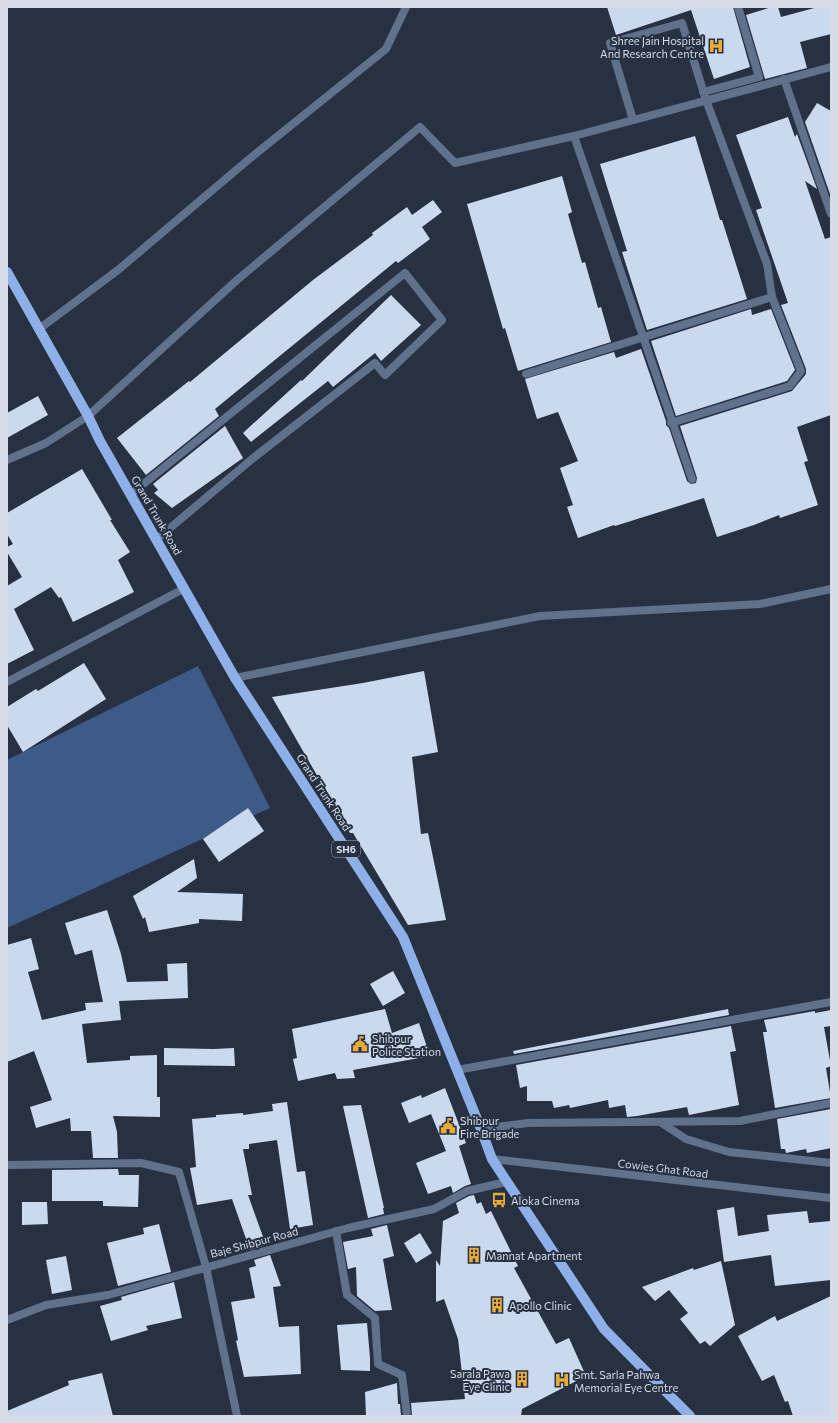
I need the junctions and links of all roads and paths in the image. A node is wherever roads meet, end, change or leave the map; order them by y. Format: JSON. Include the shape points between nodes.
{"nodes":[{"id":1,"x":406,"y":7,"type":"edge"},
{"id":2,"x":738,"y":7,"type":"edge"},
{"id":3,"x":831,"y":67,"type":"edge"},
{"id":4,"x":784,"y":79,"type":"junction"},
{"id":5,"x":703,"y":92,"type":"junction"},
{"id":6,"x":706,"y":100,"type":"junction"},
{"id":7,"x":634,"y":120,"type":"junction"},
{"id":8,"x":574,"y":136,"type":"junction"},
{"id":9,"x":831,"y":214,"type":"edge"},
{"id":10,"x":7,"y":272,"type":"edge"},
{"id":11,"x":772,"y":297,"type":"junction"},
{"id":12,"x":39,"y":329,"type":"junction"},
{"id":13,"x":642,"y":338,"type":"junction"},
{"id":14,"x":526,"y":374,"type":"dead end"},
{"id":15,"x":88,"y":416,"type":"junction"},
{"id":16,"x":672,"y":423,"type":"junction"},
{"id":17,"x":7,"y":460,"type":"edge"},
{"id":18,"x":692,"y":479,"type":"dead end"},
{"id":19,"x":131,"y":494,"type":"junction"},
{"id":20,"x":157,"y":539,"type":"junction"},
{"id":21,"x":185,"y":588,"type":"junction"},
{"id":22,"x":831,"y":589,"type":"edge"},
{"id":23,"x":235,"y":678,"type":"junction"},
{"id":24,"x":7,"y":682,"type":"edge"},
{"id":25,"x":831,"y":1002,"type":"edge"},
{"id":26,"x":457,"y":1070,"type":"junction"},
{"id":27,"x":831,"y":1103,"type":"edge"},
{"id":28,"x":660,"y":1122,"type":"junction"},
{"id":29,"x":481,"y":1129,"type":"junction"},
{"id":30,"x":492,"y":1159,"type":"junction"},
{"id":31,"x":831,"y":1163,"type":"edge"},
{"id":32,"x":7,"y":1165,"type":"edge"},
{"id":33,"x":506,"y":1182,"type":"junction"},
{"id":34,"x":831,"y":1198,"type":"edge"},
{"id":35,"x":336,"y":1231,"type":"junction"},
{"id":36,"x":206,"y":1267,"type":"junction"},
{"id":37,"x":7,"y":1320,"type":"edge"},
{"id":38,"x":237,"y":1416,"type":"edge"},
{"id":39,"x":407,"y":1416,"type":"edge"},
{"id":40,"x":690,"y":1416,"type":"edge"}],
"edges":[{"from":1,"to":12,"type":"street","via":[[386,49],[248,160],[118,270]]},
{"from":2,"to":5,"type":"street","via":[[759,77]]},
{"from":3,"to":4,"type":"street"},
{"from":4,"to":6,"type":"street"},
{"from":4,"to":9,"type":"street"},
{"from":5,"to":6,"type":"street"},
{"from":5,"to":7,"type":"street","via":[[682,23],[610,43]]},
{"from":6,"to":7,"type":"street"},
{"from":6,"to":11,"type":"street","via":[[767,264]]},
{"from":7,"to":8,"type":"street"},
{"from":8,"to":13,"type":"street"},
{"from":8,"to":15,"type":"street","via":[[455,163],[420,127],[237,280]]},
{"from":10,"to":12,"type":"main road","name":"Grand Trunk Road","number":"SH6"},
{"from":11,"to":13,"type":"street"},
{"from":11,"to":16,"type":"street","via":[[800,372],[790,386]]},
{"from":12,"to":15,"type":"main road","name":"Grand Trunk Road","number":"SH6"},
{"from":13,"to":14,"type":"street"},
{"from":13,"to":16,"type":"street"},
{"from":15,"to":17,"type":"street","via":[[46,443]]},
{"from":15,"to":19,"type":"main road","name":"Grand Trunk Road","number":"SH6"},
{"from":16,"to":18,"type":"street"},
{"from":19,"to":20,"type":"main road","name":"Grand Trunk Road","number":"SH6"},
{"from":19,"to":20,"type":"street","via":[[405,273],[442,320],[385,375],[375,363],[252,459]]},
{"from":20,"to":21,"type":"main road","name":"Grand Trunk Road","number":"SH6"},
{"from":21,"to":23,"type":"main road","name":"Grand Trunk Road","number":"SH6"},
{"from":21,"to":24,"type":"street"},
{"from":22,"to":23,"type":"street","via":[[760,604],[540,616]]},
{"from":23,"to":26,"type":"main road","name":"Grand Trunk Road","number":"SH6","via":[[403,937]]},
{"from":25,"to":26,"type":"street"},
{"from":26,"to":29,"type":"main road","name":"Grand Trunk Road","number":"SH6"},
{"from":27,"to":28,"type":"street","via":[[740,1121]]},
{"from":28,"to":29,"type":"street","via":[[528,1123]]},
{"from":28,"to":31,"type":"street","via":[[686,1139],[729,1152]]},
{"from":29,"to":30,"type":"main road","name":"Grand Trunk Road","number":"SH6"},
{"from":30,"to":33,"type":"main road","name":"Grand Trunk Road","number":"SH6"},
{"from":30,"to":34,"type":"street","name":"Cowies Ghat Road"},
{"from":32,"to":36,"type":"street","via":[[141,1163],[179,1172]]},
{"from":33,"to":35,"type":"street","name":"Baje Shibpur Road","via":[[467,1191],[434,1209]]},
{"from":33,"to":40,"type":"main road","name":"Grand Trunk Road","number":"SH6","via":[[604,1329]]},
{"from":35,"to":36,"type":"street","name":"Baje Shibpur Road"},
{"from":35,"to":39,"type":"street","via":[[347,1295],[375,1318],[378,1364],[402,1375]]},
{"from":36,"to":37,"type":"street","name":"Baje Shibpur Road","via":[[108,1295],[46,1305]]},
{"from":36,"to":38,"type":"street"}]}
